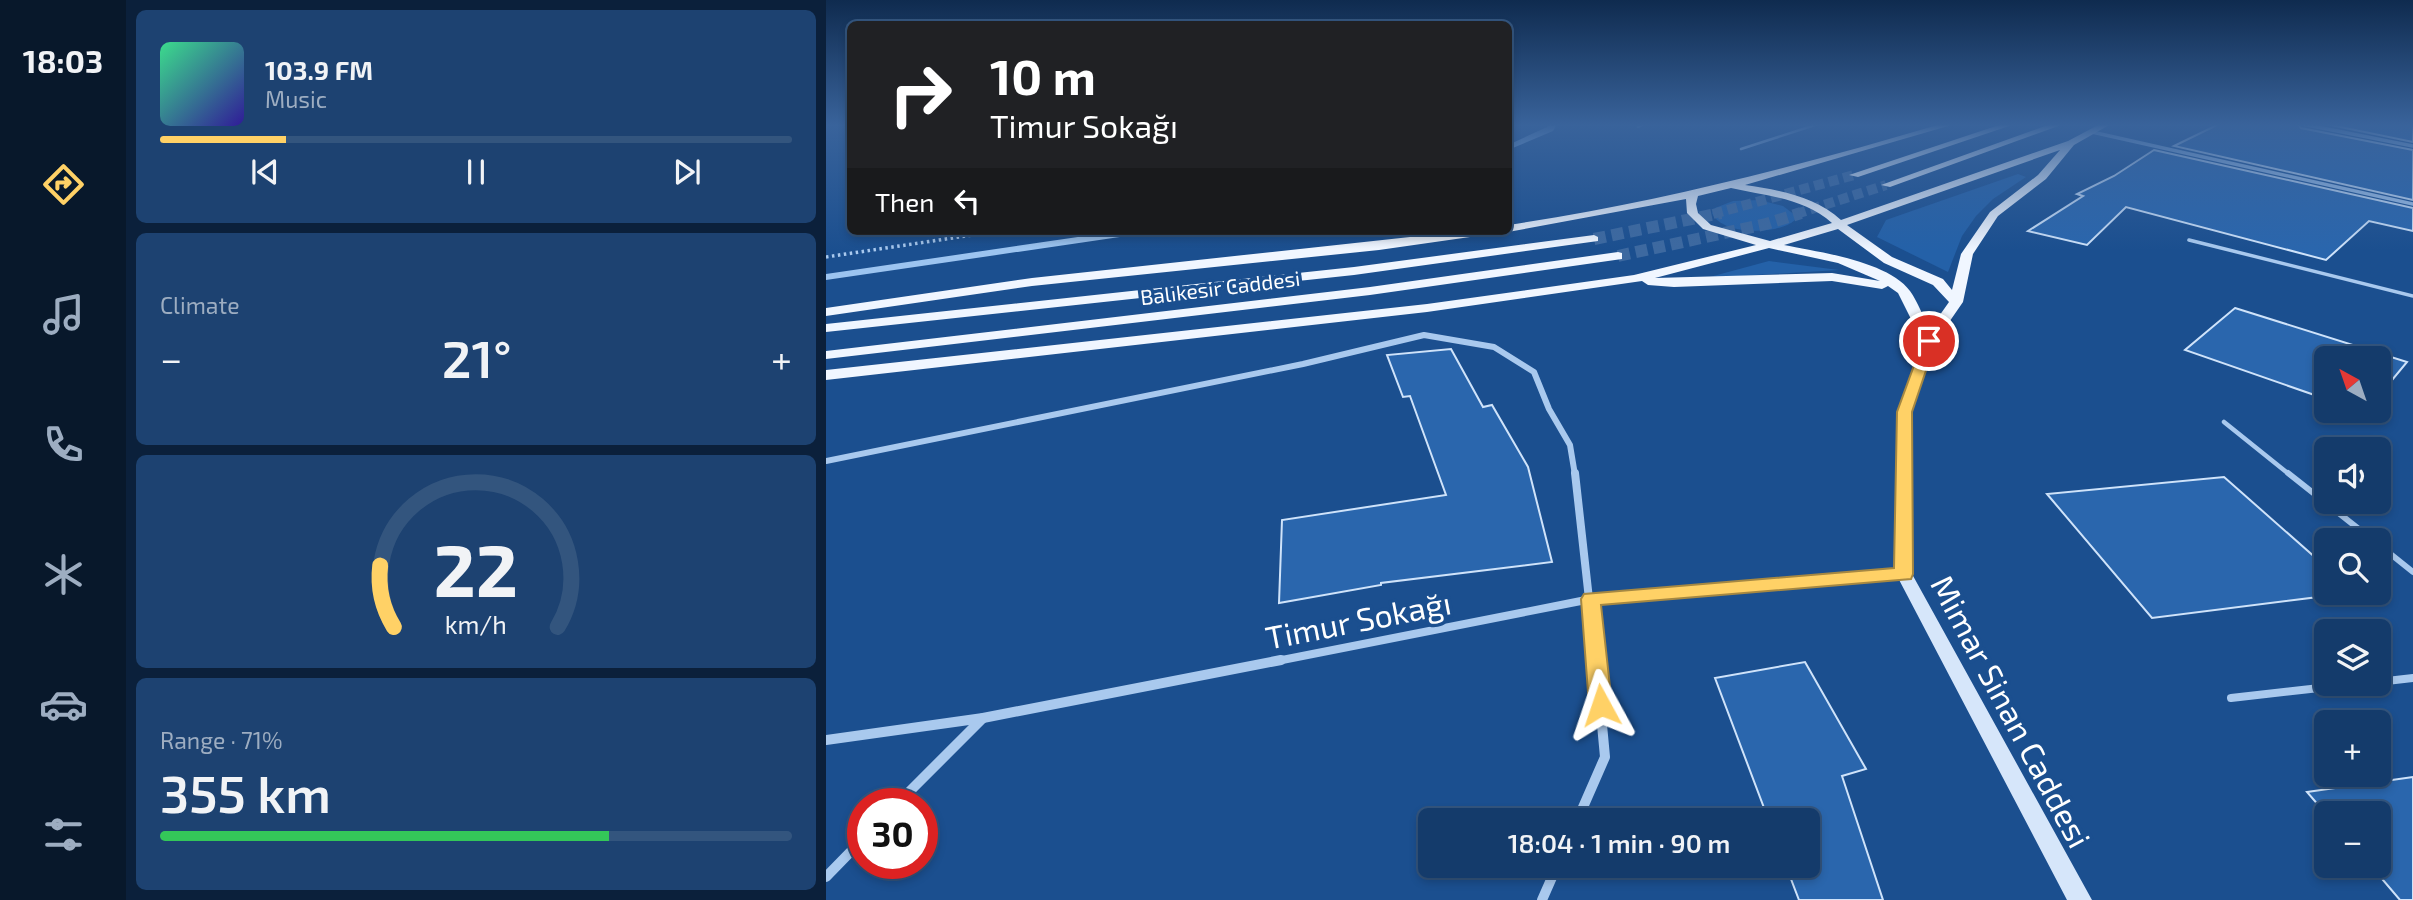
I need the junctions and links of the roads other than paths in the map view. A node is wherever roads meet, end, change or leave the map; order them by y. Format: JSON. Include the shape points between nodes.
{"nodes":[{"id":1,"x":1799,"y":166,"type":"edge"},
{"id":2,"x":1882,"y":166,"type":"edge"},
{"id":3,"x":1940,"y":166,"type":"edge"},
{"id":4,"x":2006,"y":166,"type":"edge"},
{"id":5,"x":2051,"y":166,"type":"edge"},
{"id":6,"x":2244,"y":166,"type":"edge"},
{"id":7,"x":1854,"y":175,"type":"tunnel mouth"},
{"id":8,"x":1886,"y":185,"type":"tunnel mouth"},
{"id":9,"x":1727,"y":186,"type":"junction"},
{"id":10,"x":1693,"y":194,"type":"junction"},
{"id":11,"x":2413,"y":204,"type":"edge"},
{"id":12,"x":1840,"y":225,"type":"junction"},
{"id":13,"x":1512,"y":228,"type":"edge"},
{"id":14,"x":1461,"y":235,"type":"edge"},
{"id":15,"x":1594,"y":239,"type":"tunnel mouth"},
{"id":16,"x":2189,"y":240,"type":"dead end"},
{"id":17,"x":1774,"y":246,"type":"junction"},
{"id":18,"x":1618,"y":256,"type":"tunnel mouth"},
{"id":19,"x":1634,"y":279,"type":"junction"},
{"id":20,"x":1903,"y":291,"type":"junction"},
{"id":21,"x":2413,"y":296,"type":"edge"},
{"id":22,"x":1956,"y":302,"type":"junction"},
{"id":23,"x":826,"y":312,"type":"edge"},
{"id":24,"x":826,"y":328,"type":"edge"},
{"id":25,"x":1929,"y":341,"type":"junction"},
{"id":26,"x":826,"y":355,"type":"edge"},
{"id":27,"x":826,"y":375,"type":"edge"},
{"id":28,"x":2224,"y":422,"type":"dead end"},
{"id":29,"x":826,"y":461,"type":"edge"},
{"id":30,"x":2358,"y":528,"type":"edge"},
{"id":31,"x":2391,"y":554,"type":"edge"},
{"id":32,"x":2413,"y":572,"type":"edge"},
{"id":33,"x":1904,"y":574,"type":"junction"},
{"id":34,"x":1591,"y":599,"type":"junction"},
{"id":35,"x":2413,"y":678,"type":"edge"},
{"id":36,"x":2391,"y":681,"type":"edge"},
{"id":37,"x":2314,"y":689,"type":"edge"},
{"id":38,"x":2231,"y":698,"type":"dead end"},
{"id":39,"x":983,"y":718,"type":"junction"},
{"id":40,"x":826,"y":740,"type":"edge"},
{"id":41,"x":913,"y":788,"type":"edge"},
{"id":42,"x":1583,"y":808,"type":"edge"},
{"id":43,"x":847,"y":855,"type":"edge"},
{"id":44,"x":826,"y":877,"type":"edge"},
{"id":45,"x":1552,"y":878,"type":"edge"},
{"id":46,"x":1542,"y":900,"type":"edge"},
{"id":47,"x":2080,"y":900,"type":"edge"}],
"edges":[{"from":1,"to":9,"type":"main road"},
{"from":2,"to":7,"type":"main road"},
{"from":3,"to":8,"type":"main road"},
{"from":4,"to":12,"type":"main road"},
{"from":5,"to":22,"type":"main road","via":[[1994,214],[1967,254]]},
{"from":6,"to":11,"type":"street"},
{"from":9,"to":10,"type":"main road"},
{"from":9,"to":12,"type":"main road","via":[[1798,199]]},
{"from":10,"to":13,"type":"main road"},
{"from":10,"to":17,"type":"main road","via":[[1689,206],[1698,221]]},
{"from":12,"to":17,"type":"main road"},
{"from":12,"to":22,"type":"main road","via":[[1888,260],[1938,282]]},
{"from":14,"to":23,"type":"main road","via":[[1032,282]]},
{"from":15,"to":24,"type":"main road","name":"Balıkesir Caddesi","via":[[1354,271]]},
{"from":16,"to":21,"type":"lane"},
{"from":17,"to":19,"type":"main road"},
{"from":17,"to":20,"type":"main road","via":[[1842,260],[1882,276]]},
{"from":18,"to":26,"type":"main road","name":"Balıkesir Caddesi","via":[[1370,291]]},
{"from":19,"to":20,"type":"main road","via":[[1674,283],[1832,277]]},
{"from":19,"to":27,"type":"main road","via":[[1427,308]]},
{"from":20,"to":25,"type":"main road"},
{"from":22,"to":25,"type":"main road"},
{"from":25,"to":33,"type":"main road","name":"Mimar Sinan Caddesi","via":[[1905,412]]},
{"from":28,"to":30,"type":"lane"},
{"from":29,"to":34,"type":"street","via":[[1424,335],[1494,346],[1534,372],[1570,445]]},
{"from":31,"to":32,"type":"lane"},
{"from":33,"to":34,"type":"street","name":"Timur Sokağı"},
{"from":33,"to":47,"type":"main road","name":"Mimar Sinan Caddesi"},
{"from":34,"to":39,"type":"street","name":"Timur Sokağı"},
{"from":34,"to":42,"type":"street","via":[[1605,757]]},
{"from":35,"to":36,"type":"lane"},
{"from":37,"to":38,"type":"lane"},
{"from":39,"to":40,"type":"street","name":"Timur Sokağı"},
{"from":39,"to":41,"type":"street"},
{"from":43,"to":44,"type":"street"},
{"from":45,"to":46,"type":"street"}]}
